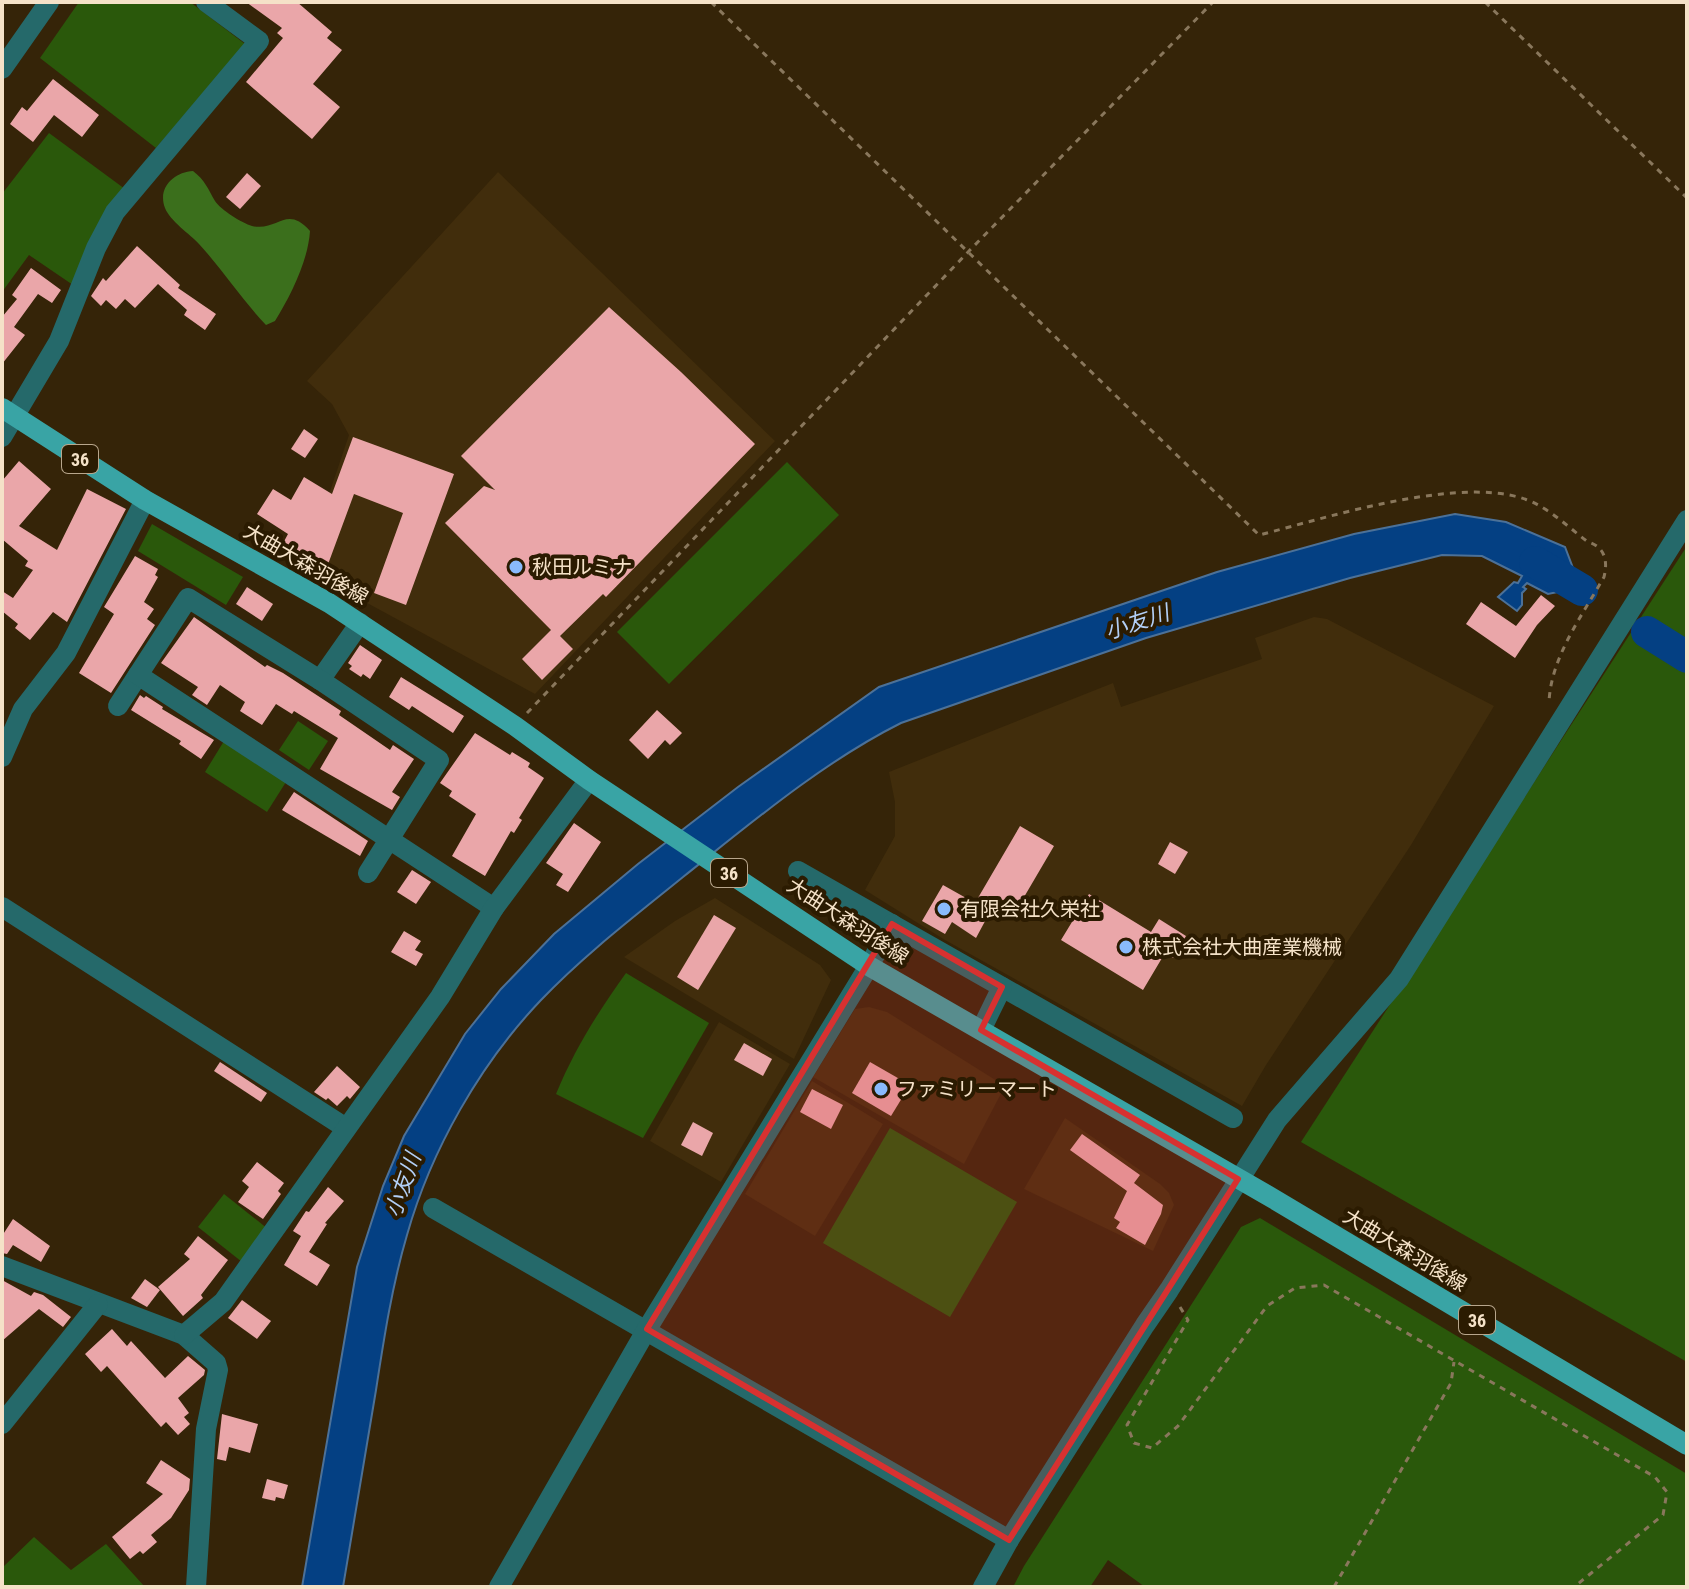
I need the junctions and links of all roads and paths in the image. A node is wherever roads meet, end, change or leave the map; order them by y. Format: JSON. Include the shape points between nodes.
{"nodes":[{"id":1,"x":206,"y":2,"type":"edge"},
{"id":2,"x":711,"y":2,"type":"edge"},
{"id":3,"x":1213,"y":2,"type":"edge"},
{"id":4,"x":1485,"y":2,"type":"edge"},
{"id":5,"x":43,"y":4,"type":"edge"},
{"id":6,"x":2,"y":69,"type":"edge"},
{"id":7,"x":1687,"y":198,"type":"edge"},
{"id":8,"x":969,"y":251,"type":"junction"},
{"id":9,"x":9,"y":413,"type":"edge"},
{"id":10,"x":2,"y":437,"type":"edge"},
{"id":11,"x":145,"y":500,"type":"junction"},
{"id":12,"x":1687,"y":520,"type":"edge"},
{"id":13,"x":360,"y":623,"type":"junction"},
{"id":14,"x":138,"y":675,"type":"junction"},
{"id":15,"x":320,"y":680,"type":"junction"},
{"id":16,"x":118,"y":706,"type":"dead end"},
{"id":17,"x":515,"y":726,"type":"junction"},
{"id":18,"x":1548,"y":742,"type":"junction"},
{"id":19,"x":2,"y":757,"type":"edge"},
{"id":20,"x":589,"y":780,"type":"junction"},
{"id":21,"x":388,"y":838,"type":"junction"},
{"id":22,"x":798,"y":871,"type":"dead end"},
{"id":23,"x":368,"y":873,"type":"dead end"},
{"id":24,"x":2,"y":907,"type":"edge"},
{"id":25,"x":494,"y":908,"type":"junction"},
{"id":26,"x":892,"y":924,"type":"junction"},
{"id":27,"x":869,"y":966,"type":"junction"},
{"id":28,"x":1002,"y":987,"type":"junction"},
{"id":29,"x":981,"y":1030,"type":"junction"},
{"id":30,"x":1233,"y":1118,"type":"dead end"},
{"id":31,"x":346,"y":1128,"type":"junction"},
{"id":32,"x":1238,"y":1179,"type":"junction"},
{"id":33,"x":433,"y":1208,"type":"dead end"},
{"id":34,"x":2,"y":1266,"type":"edge"},
{"id":35,"x":1169,"y":1290,"type":"junction"},
{"id":36,"x":98,"y":1304,"type":"junction"},
{"id":37,"x":647,"y":1329,"type":"junction"},
{"id":38,"x":184,"y":1335,"type":"junction"},
{"id":39,"x":1454,"y":1361,"type":"junction"},
{"id":40,"x":2,"y":1424,"type":"edge"},
{"id":41,"x":1687,"y":1445,"type":"edge"},
{"id":42,"x":1009,"y":1540,"type":"junction"},
{"id":43,"x":196,"y":1587,"type":"edge"},
{"id":44,"x":499,"y":1587,"type":"edge"},
{"id":45,"x":983,"y":1587,"type":"edge"},
{"id":46,"x":1334,"y":1587,"type":"edge"},
{"id":47,"x":1574,"y":1587,"type":"edge"}],
"edges":[{"from":1,"to":9,"type":"street","via":[[259,41],[115,212],[59,341]]},
{"from":2,"to":8,"type":"path"},
{"from":3,"to":8,"type":"path"},
{"from":4,"to":7,"type":"path"},
{"from":5,"to":6,"type":"street"},
{"from":8,"to":17,"type":"path"},
{"from":8,"to":18,"type":"path","via":[[1259,535],[1437,494],[1501,493],[1537,504],[1596,544],[1607,565],[1558,659],[1550,684]]},
{"from":9,"to":10,"type":"street"},
{"from":9,"to":11,"type":"main road","name":"大曲大森羽後線","number":"36"},
{"from":11,"to":13,"type":"main road","name":"大曲大森羽後線","number":"36"},
{"from":11,"to":19,"type":"street","via":[[66,653],[23,709]]},
{"from":12,"to":18,"type":"street"},
{"from":13,"to":15,"type":"street"},
{"from":13,"to":17,"type":"main road","name":"大曲大森羽後線","number":"36"},
{"from":14,"to":15,"type":"street","via":[[188,598]]},
{"from":14,"to":16,"type":"street"},
{"from":14,"to":21,"type":"street"},
{"from":15,"to":21,"type":"street","via":[[439,760]]},
{"from":17,"to":20,"type":"main road","name":"大曲大森羽後線","number":"36"},
{"from":18,"to":32,"type":"street","via":[[1399,979],[1277,1120]]},
{"from":20,"to":25,"type":"street"},
{"from":20,"to":27,"type":"main road","name":"大曲大森羽後線","number":"36"},
{"from":21,"to":23,"type":"street"},
{"from":21,"to":25,"type":"street"},
{"from":22,"to":26,"type":"street"},
{"from":24,"to":31,"type":"street"},
{"from":25,"to":31,"type":"street","via":[[440,997]]},
{"from":26,"to":27,"type":"street"},
{"from":26,"to":28,"type":"street"},
{"from":27,"to":29,"type":"main road","name":"大曲大森羽後線","number":"36"},
{"from":27,"to":37,"type":"street"},
{"from":28,"to":29,"type":"street"},
{"from":28,"to":30,"type":"street"},
{"from":29,"to":32,"type":"main road","name":"大曲大森羽後線","number":"36"},
{"from":31,"to":38,"type":"street","via":[[223,1302]]},
{"from":32,"to":35,"type":"street"},
{"from":32,"to":41,"type":"main road","name":"大曲大森羽後線","number":"36"},
{"from":33,"to":37,"type":"street"},
{"from":34,"to":36,"type":"street"},
{"from":35,"to":39,"type":"path","via":[[1188,1320],[1127,1425],[1134,1443],[1152,1448],[1178,1426],[1267,1306],[1295,1288],[1324,1285]]},
{"from":35,"to":42,"type":"street"},
{"from":36,"to":38,"type":"street"},
{"from":36,"to":40,"type":"street"},
{"from":37,"to":42,"type":"street"},
{"from":37,"to":44,"type":"street"},
{"from":38,"to":43,"type":"street","via":[[218,1370],[206,1429]]},
{"from":39,"to":46,"type":"path","via":[[1451,1383]]},
{"from":39,"to":47,"type":"path","via":[[1655,1477],[1667,1492],[1663,1515]]},
{"from":42,"to":45,"type":"street"}]}
